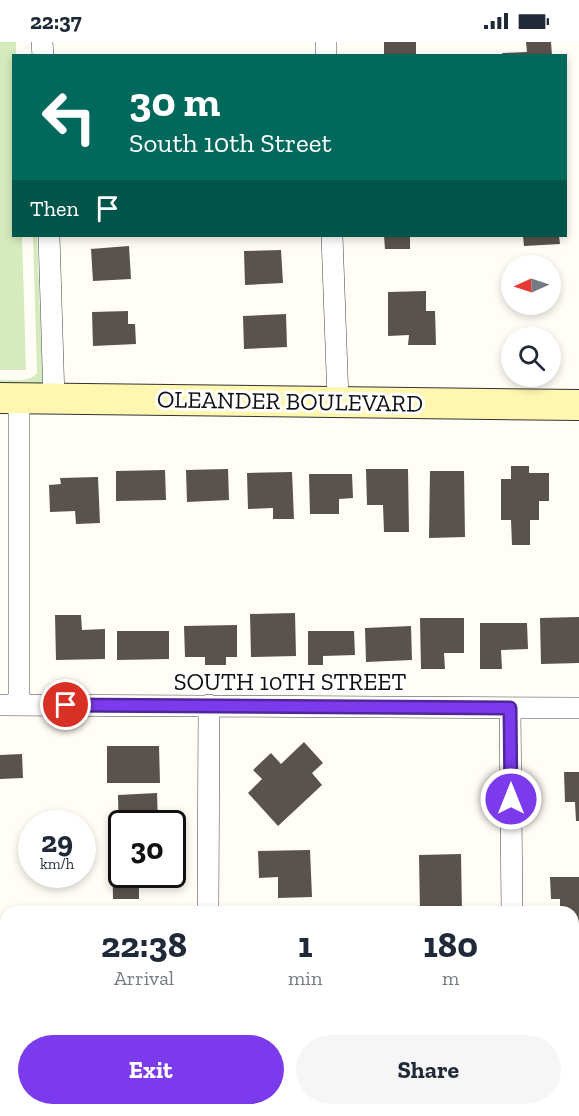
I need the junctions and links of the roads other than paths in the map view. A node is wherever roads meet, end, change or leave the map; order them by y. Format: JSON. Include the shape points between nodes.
{"nodes":[{"id":1,"x":49,"y":237,"type":"edge"},
{"id":2,"x":332,"y":237,"type":"edge"},
{"id":3,"x":10,"y":398,"type":"edge"},
{"id":4,"x":54,"y":399,"type":"junction"},
{"id":5,"x":338,"y":400,"type":"junction"},
{"id":6,"x":579,"y":405,"type":"edge"},
{"id":7,"x":9,"y":705,"type":"edge"},
{"id":8,"x":209,"y":705,"type":"junction"},
{"id":9,"x":510,"y":708,"type":"junction"},
{"id":10,"x":579,"y":708,"type":"edge"},
{"id":11,"x":208,"y":906,"type":"edge"},
{"id":12,"x":512,"y":906,"type":"edge"}],
"edges":[{"from":1,"to":4,"type":"street"},
{"from":2,"to":5,"type":"street"},
{"from":3,"to":4,"type":"main road","name":"OLEANDER BOULEVARD"},
{"from":3,"to":7,"type":"street"},
{"from":4,"to":5,"type":"main road","name":"OLEANDER BOULEVARD"},
{"from":5,"to":6,"type":"main road","name":"OLEANDER BOULEVARD"},
{"from":7,"to":8,"type":"street","name":"SOUTH 10TH STREET"},
{"from":8,"to":9,"type":"street","name":"SOUTH 10TH STREET"},
{"from":8,"to":11,"type":"street"},
{"from":9,"to":10,"type":"street","name":"SOUTH 10TH STREET"},
{"from":9,"to":12,"type":"street"}]}
